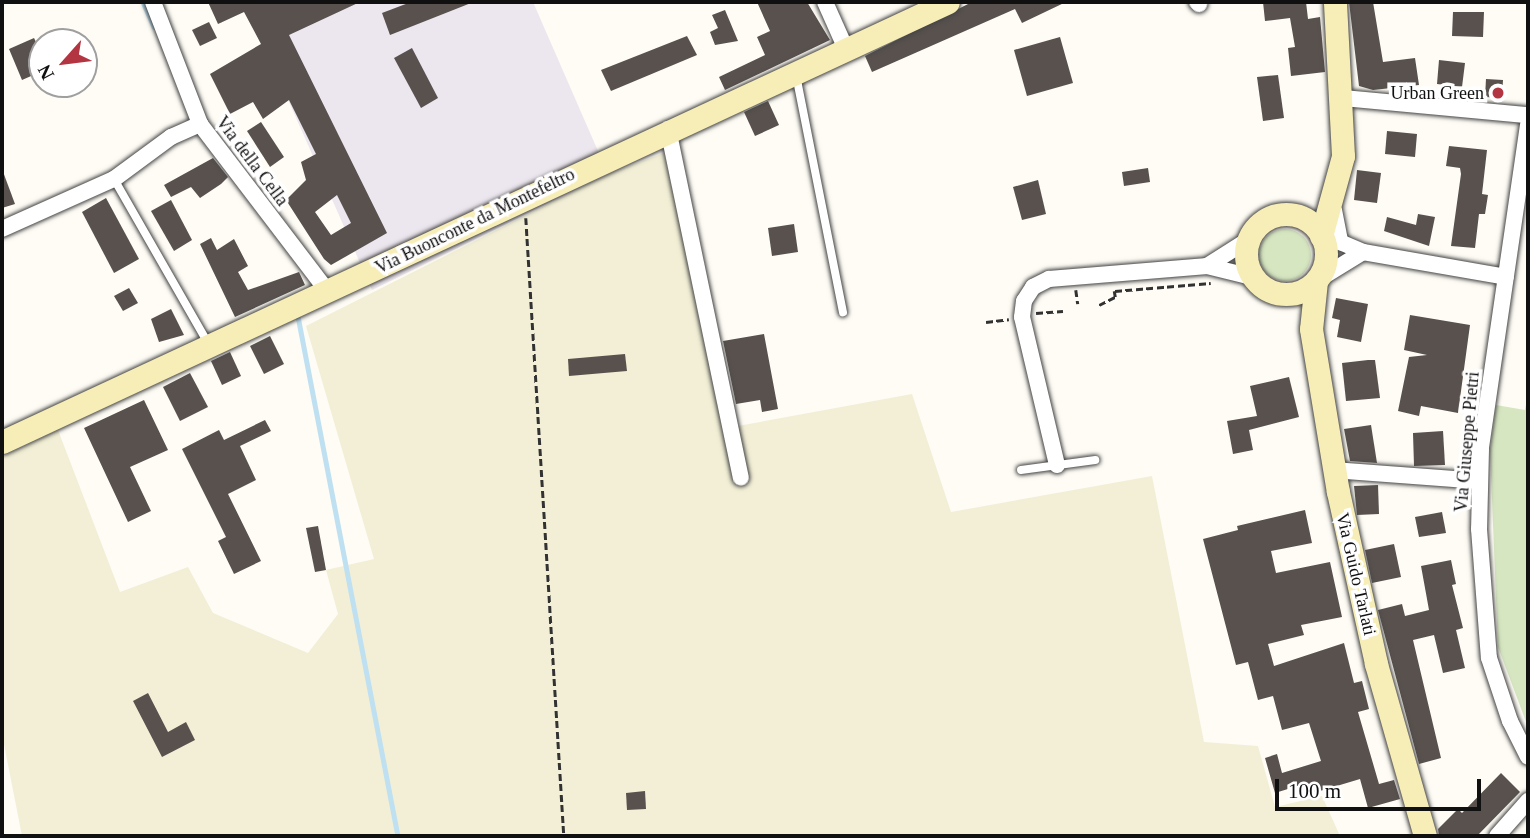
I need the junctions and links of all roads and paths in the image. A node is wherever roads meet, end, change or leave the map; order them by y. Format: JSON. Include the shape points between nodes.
{"nodes":[{"id":1,"x":153,"y":2,"type":"edge"},
{"id":2,"x":825,"y":2,"type":"edge"},
{"id":3,"x":948,"y":2,"type":"edge"},
{"id":4,"x":1335,"y":2,"type":"edge"},
{"id":5,"x":845,"y":47,"type":"junction"},
{"id":6,"x":795,"y":71,"type":"junction"},
{"id":7,"x":1343,"y":98,"type":"junction"},
{"id":8,"x":1528,"y":114,"type":"edge"},
{"id":9,"x":200,"y":124,"type":"junction"},
{"id":10,"x":1528,"y":125,"type":"edge"},
{"id":11,"x":668,"y":129,"type":"junction"},
{"id":12,"x":114,"y":179,"type":"junction"},
{"id":13,"x":1334,"y":194,"type":"junction"},
{"id":14,"x":525,"y":197,"type":"junction"},
{"id":15,"x":1298,"y":216,"type":"junction"},
{"id":16,"x":2,"y":229,"type":"edge"},
{"id":17,"x":1330,"y":239,"type":"junction"},
{"id":18,"x":1248,"y":240,"type":"junction"},
{"id":19,"x":1363,"y":252,"type":"junction"},
{"id":20,"x":1207,"y":266,"type":"junction"},
{"id":21,"x":1112,"y":274,"type":"junction"},
{"id":22,"x":1252,"y":277,"type":"junction"},
{"id":23,"x":1506,"y":277,"type":"junction"},
{"id":24,"x":1316,"y":281,"type":"junction"},
{"id":25,"x":1220,"y":283,"type":"dead end"},
{"id":26,"x":328,"y":292,"type":"junction"},
{"id":27,"x":1115,"y":292,"type":"junction"},
{"id":28,"x":1280,"y":295,"type":"junction"},
{"id":29,"x":1099,"y":305,"type":"dead end"},
{"id":30,"x":843,"y":312,"type":"dead end"},
{"id":31,"x":1311,"y":329,"type":"junction"},
{"id":32,"x":209,"y":346,"type":"junction"},
{"id":33,"x":2,"y":442,"type":"edge"},
{"id":34,"x":1095,"y":460,"type":"dead end"},
{"id":35,"x":1057,"y":465,"type":"junction"},
{"id":36,"x":1021,"y":470,"type":"dead end"},
{"id":37,"x":1334,"y":470,"type":"junction"},
{"id":38,"x":741,"y":477,"type":"dead end"},
{"id":39,"x":1480,"y":481,"type":"junction"},
{"id":40,"x":1528,"y":757,"type":"edge"},
{"id":41,"x":1528,"y":801,"type":"edge"},
{"id":42,"x":1421,"y":829,"type":"edge"},
{"id":43,"x":564,"y":836,"type":"edge"},
{"id":44,"x":1497,"y":836,"type":"edge"}],
"edges":[{"from":1,"to":9,"type":"street","name":"Via della Cella"},
{"from":2,"to":5,"type":"street"},
{"from":3,"to":5,"type":"main road","name":"Via Buonconte da Montefeltro"},
{"from":4,"to":7,"type":"main road"},
{"from":5,"to":6,"type":"main road","name":"Via Buonconte da Montefeltro"},
{"from":6,"to":11,"type":"main road","name":"Via Buonconte da Montefeltro"},
{"from":6,"to":30,"type":"lane"},
{"from":7,"to":8,"type":"street"},
{"from":7,"to":13,"type":"main road","via":[[1343,156]]},
{"from":9,"to":12,"type":"street","via":[[171,137]]},
{"from":9,"to":26,"type":"street","name":"Via della Cella"},
{"from":10,"to":23,"type":"street","name":"Via Giuseppe Pietri"},
{"from":11,"to":14,"type":"main road","name":"Via Buonconte da Montefeltro"},
{"from":11,"to":38,"type":"street"},
{"from":12,"to":16,"type":"street"},
{"from":12,"to":32,"type":"lane"},
{"from":13,"to":15,"type":"main road"},
{"from":13,"to":17,"type":"main road"},
{"from":14,"to":26,"type":"main road","name":"Via Buonconte da Montefeltro"},
{"from":14,"to":43,"type":"path"},
{"from":15,"to":17,"type":"main road"},
{"from":15,"to":18,"type":"main road","via":[[1286,214],[1263,221]]},
{"from":17,"to":19,"type":"street"},
{"from":17,"to":24,"type":"main road"},
{"from":18,"to":20,"type":"street"},
{"from":18,"to":22,"type":"main road","via":[[1247,265]]},
{"from":19,"to":23,"type":"street"},
{"from":19,"to":24,"type":"street"},
{"from":20,"to":21,"type":"street"},
{"from":20,"to":22,"type":"street"},
{"from":21,"to":27,"type":"path"},
{"from":21,"to":35,"type":"street","via":[[1045,280],[1024,300],[1022,317]]},
{"from":22,"to":28,"type":"main road"},
{"from":23,"to":39,"type":"street","name":"Via Giuseppe Pietri"},
{"from":24,"to":28,"type":"main road","via":[[1294,294]]},
{"from":24,"to":31,"type":"main road","name":"Via Guido Tarlati"},
{"from":25,"to":27,"type":"path"},
{"from":26,"to":32,"type":"main road","name":"Via Buonconte da Montefeltro"},
{"from":27,"to":29,"type":"path","via":[[1115,297]]},
{"from":28,"to":31,"type":"main road"},
{"from":31,"to":37,"type":"main road","name":"Via Guido Tarlati"},
{"from":32,"to":33,"type":"main road","name":"Via Buonconte da Montefeltro"},
{"from":34,"to":35,"type":"lane"},
{"from":35,"to":36,"type":"lane"},
{"from":37,"to":39,"type":"street"},
{"from":37,"to":42,"type":"main road","name":"Via Guido Tarlati","via":[[1376,664]]},
{"from":39,"to":40,"type":"street","name":"Via Giuseppe Pietri","via":[[1479,541],[1489,658],[1510,721]]},
{"from":41,"to":44,"type":"street"}]}
